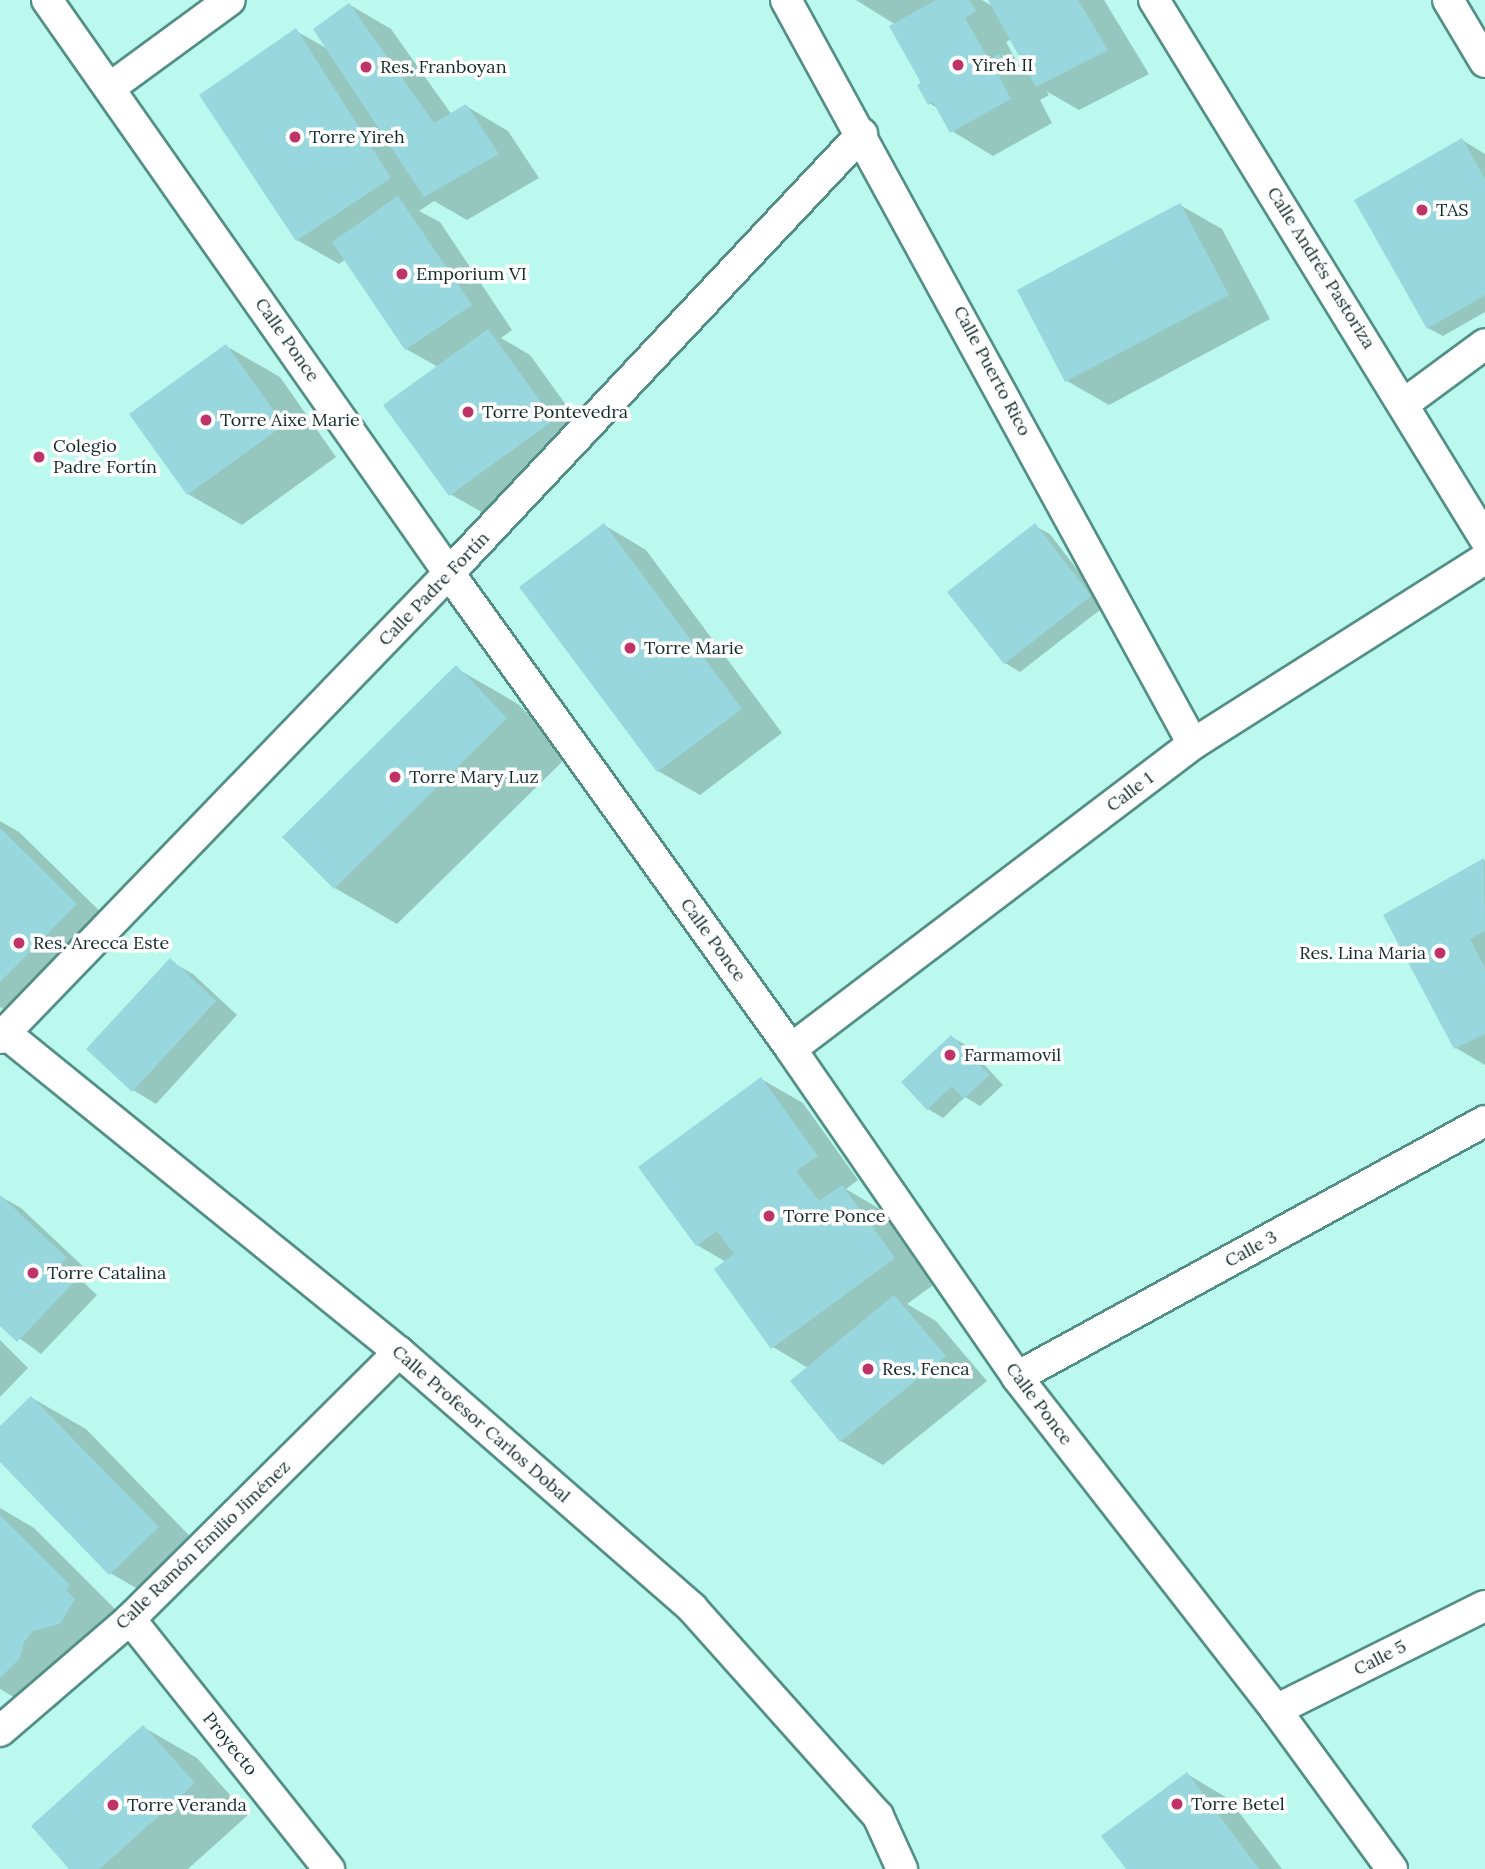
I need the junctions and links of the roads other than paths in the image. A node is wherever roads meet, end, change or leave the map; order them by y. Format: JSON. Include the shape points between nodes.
{"nodes":[{"id":1,"x":47,"y":0,"type":"edge"},
{"id":2,"x":230,"y":0,"type":"edge"},
{"id":3,"x":786,"y":0,"type":"edge"},
{"id":4,"x":1154,"y":0,"type":"edge"},
{"id":5,"x":1448,"y":0,"type":"edge"},
{"id":6,"x":1485,"y":62,"type":"edge"},
{"id":7,"x":111,"y":87,"type":"junction"},
{"id":8,"x":862,"y":134,"type":"junction"},
{"id":9,"x":1485,"y":344,"type":"edge"},
{"id":10,"x":1405,"y":403,"type":"junction"},
{"id":11,"x":1485,"y":539,"type":"edge"},
{"id":12,"x":1485,"y":559,"type":"edge"},
{"id":13,"x":449,"y":573,"type":"junction"},
{"id":14,"x":1194,"y":744,"type":"junction"},
{"id":15,"x":2,"y":1036,"type":"edge"},
{"id":16,"x":792,"y":1049,"type":"junction"},
{"id":17,"x":1485,"y":1121,"type":"edge"},
{"id":18,"x":399,"y":1352,"type":"junction"},
{"id":19,"x":1017,"y":1377,"type":"junction"},
{"id":20,"x":1485,"y":1606,"type":"edge"},
{"id":21,"x":130,"y":1619,"type":"junction"},
{"id":22,"x":1276,"y":1710,"type":"junction"},
{"id":23,"x":0,"y":1731,"type":"edge"},
{"id":24,"x":329,"y":1869,"type":"edge"},
{"id":25,"x":902,"y":1869,"type":"edge"},
{"id":26,"x":1392,"y":1869,"type":"edge"}],
"edges":[{"from":1,"to":7,"type":"street","name":"Calle Ponce"},
{"from":2,"to":7,"type":"street"},
{"from":3,"to":8,"type":"street","name":"Calle Puerto Rico"},
{"from":4,"to":10,"type":"street","name":"Calle Andrés Pastoriza"},
{"from":5,"to":6,"type":"street"},
{"from":7,"to":13,"type":"street","name":"Calle Ponce"},
{"from":8,"to":13,"type":"street","name":"Calle Padre Fortín"},
{"from":8,"to":14,"type":"street","name":"Calle Puerto Rico"},
{"from":9,"to":10,"type":"street"},
{"from":10,"to":11,"type":"street","name":"Calle Andrés Pastoriza"},
{"from":12,"to":14,"type":"street","name":"Calle 1"},
{"from":13,"to":15,"type":"street","name":"Calle Padre Fortín"},
{"from":13,"to":16,"type":"street","name":"Calle Ponce"},
{"from":14,"to":16,"type":"street","name":"Calle 1"},
{"from":15,"to":18,"type":"street","name":"Calle Profesor Carlos Dobal"},
{"from":16,"to":19,"type":"street","name":"Calle Ponce"},
{"from":17,"to":19,"type":"street","name":"Calle 3"},
{"from":18,"to":21,"type":"street","name":"Calle Ramón Emilio Jiménez"},
{"from":18,"to":25,"type":"street","name":"Calle Profesor Carlos Dobal","via":[[692,1608],[878,1816]]},
{"from":19,"to":22,"type":"street","name":"Calle Ponce"},
{"from":20,"to":22,"type":"street","name":"Calle 5"},
{"from":21,"to":23,"type":"street","name":"Calle Ramón Emilio Jiménez"},
{"from":21,"to":24,"type":"street","name":"Proyecto"},
{"from":22,"to":26,"type":"street","name":"Calle Ponce"}]}
